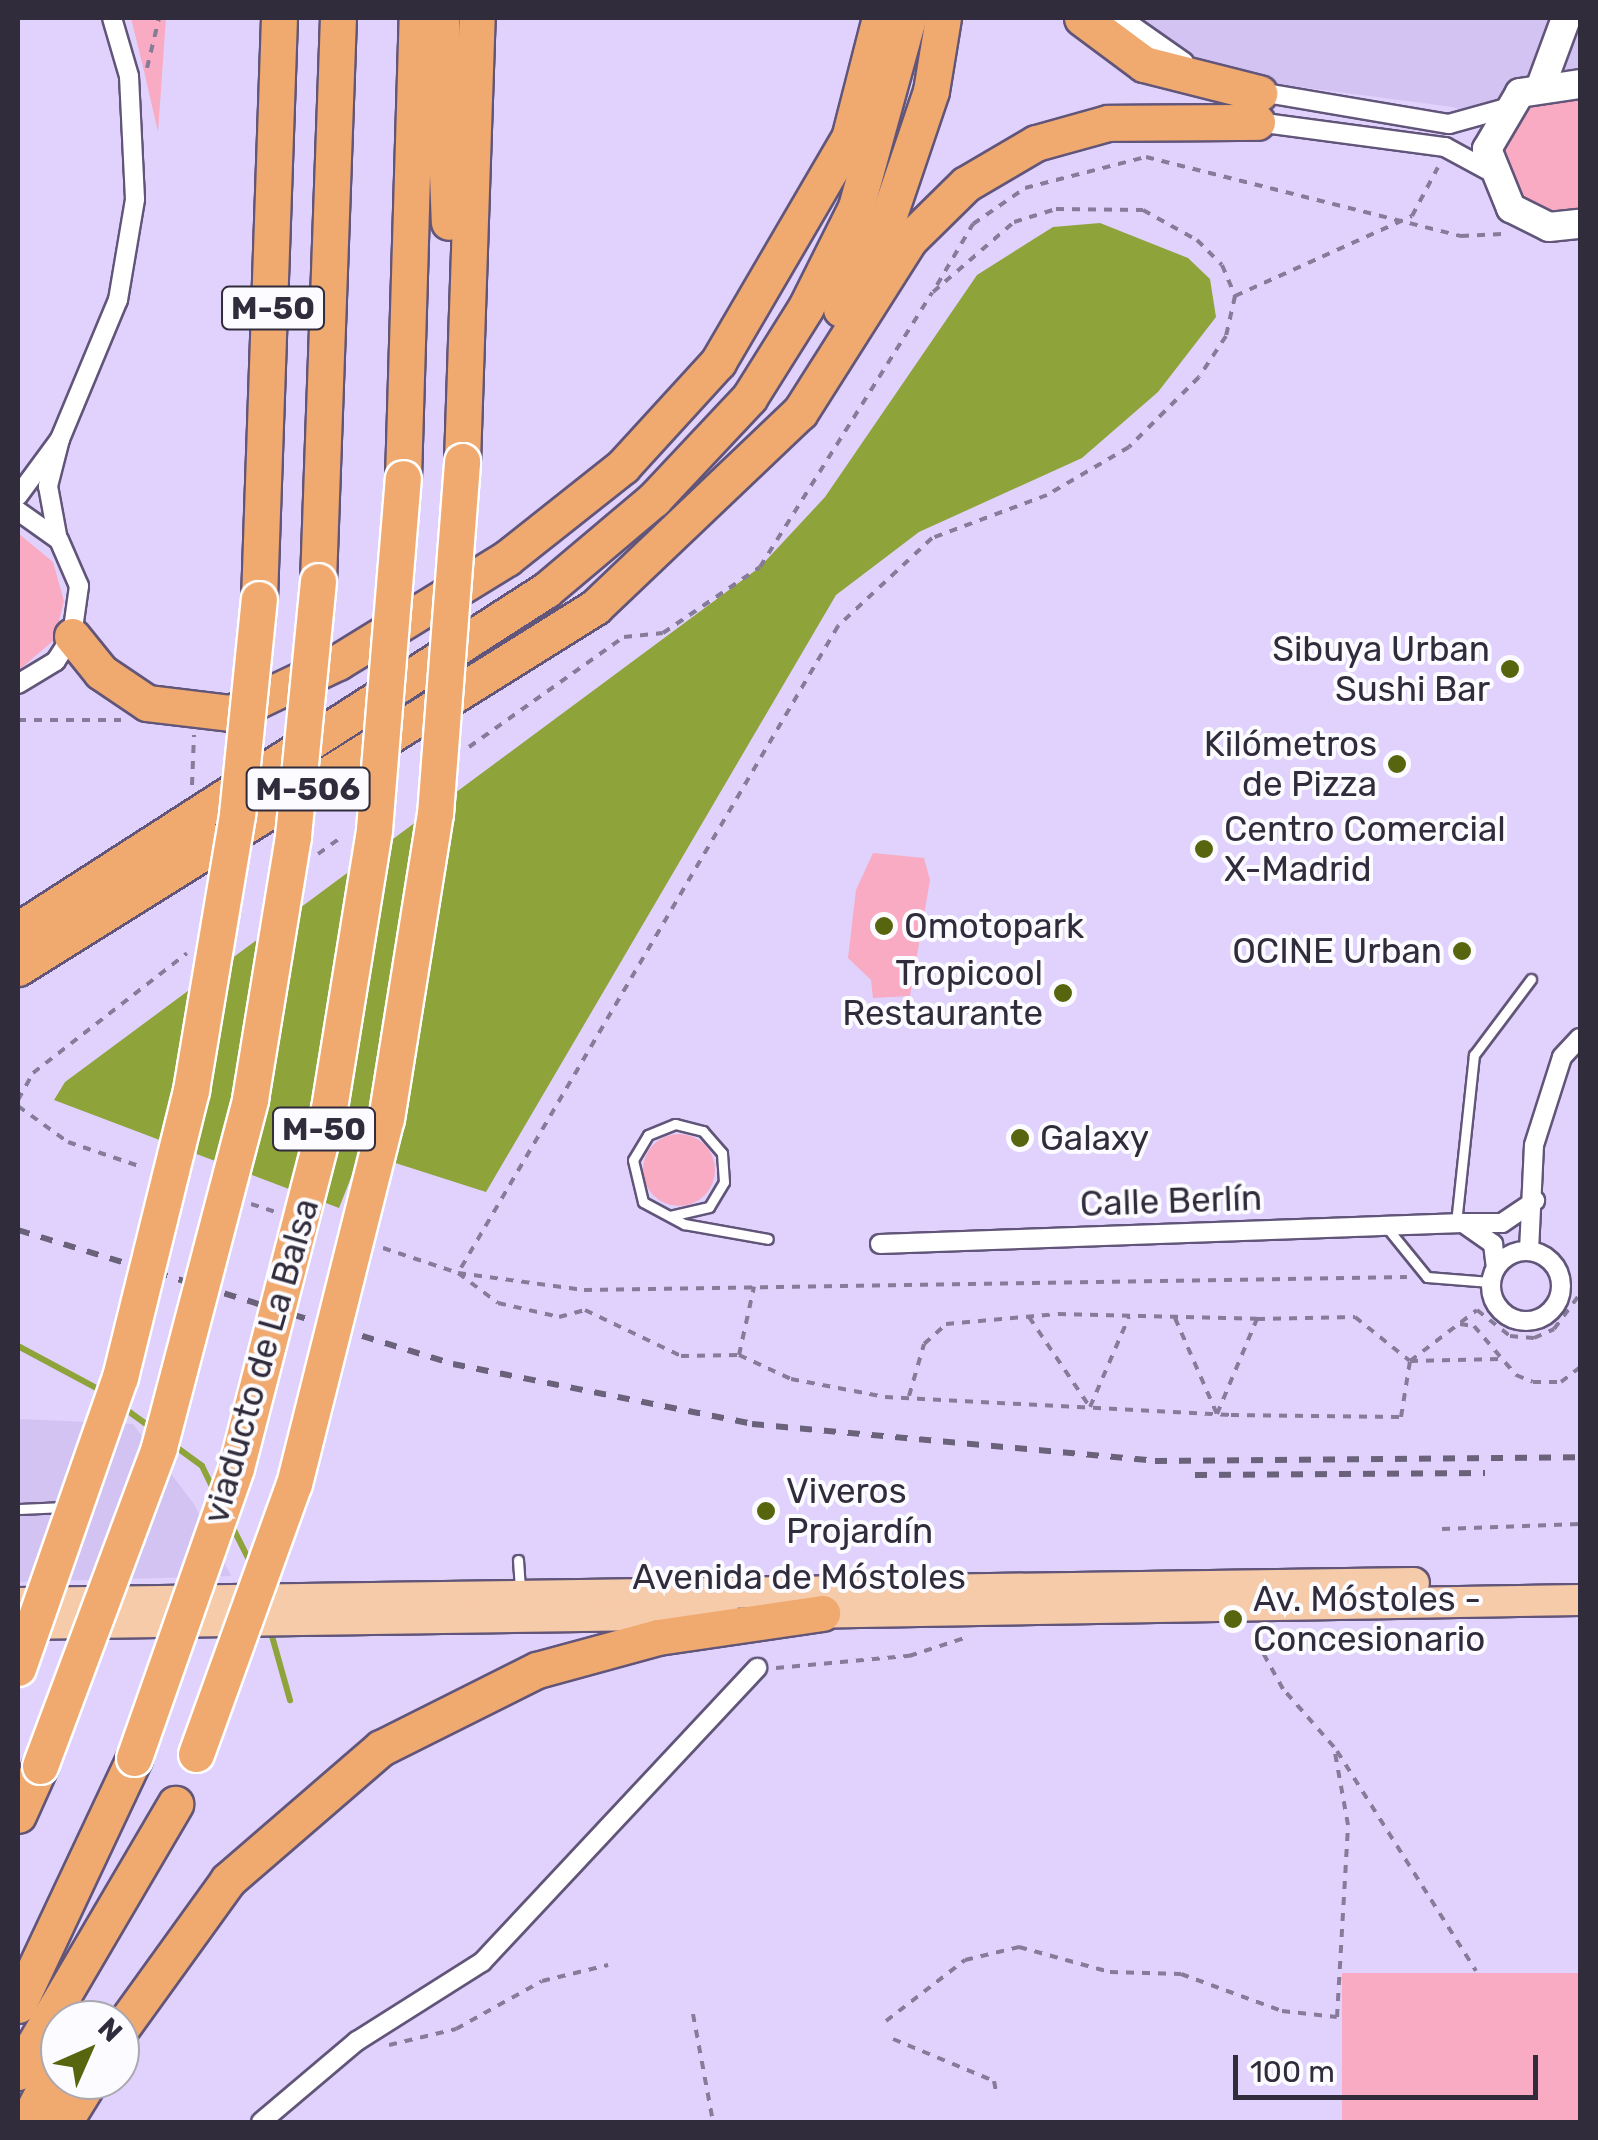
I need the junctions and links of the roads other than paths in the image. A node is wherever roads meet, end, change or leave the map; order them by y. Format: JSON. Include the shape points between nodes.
{"nodes":[{"id":1,"x":112,"y":18,"type":"edge"},
{"id":2,"x":280,"y":18,"type":"edge"},
{"id":3,"x":338,"y":18,"type":"edge"},
{"id":4,"x":417,"y":18,"type":"edge"},
{"id":5,"x":441,"y":18,"type":"edge"},
{"id":6,"x":477,"y":18,"type":"edge"},
{"id":7,"x":880,"y":18,"type":"edge"},
{"id":8,"x":908,"y":18,"type":"edge"},
{"id":9,"x":942,"y":18,"type":"edge"},
{"id":10,"x":1082,"y":18,"type":"edge"},
{"id":11,"x":1121,"y":18,"type":"edge"},
{"id":12,"x":1566,"y":18,"type":"edge"},
{"id":13,"x":1542,"y":83,"type":"junction"},
{"id":14,"x":1580,"y":84,"type":"edge"},
{"id":15,"x":1258,"y":108,"type":"junction"},
{"id":16,"x":1503,"y":109,"type":"junction"},
{"id":17,"x":852,"y":132,"type":"junction"},
{"id":18,"x":1489,"y":171,"type":"junction"},
{"id":19,"x":1580,"y":224,"type":"edge"},
{"id":20,"x":464,"y":417,"type":"junction"},
{"id":21,"x":60,"y":439,"type":"junction"},
{"id":22,"x":741,"y":466,"type":"junction"},
{"id":23,"x":18,"y":496,"type":"edge"},
{"id":24,"x":654,"y":499,"type":"junction"},
{"id":25,"x":18,"y":512,"type":"edge"},
{"id":26,"x":59,"y":540,"type":"junction"},
{"id":27,"x":72,"y":636,"type":"junction"},
{"id":28,"x":18,"y":684,"type":"edge"},
{"id":29,"x":18,"y":930,"type":"edge"},
{"id":30,"x":18,"y":968,"type":"edge"},
{"id":31,"x":1531,"y":979,"type":"dead end"},
{"id":32,"x":1580,"y":1038,"type":"edge"},
{"id":33,"x":1535,"y":1202,"type":"junction"},
{"id":34,"x":670,"y":1216,"type":"junction"},
{"id":35,"x":1460,"y":1223,"type":"junction"},
{"id":36,"x":1386,"y":1226,"type":"junction"},
{"id":37,"x":768,"y":1238,"type":"dead end"},
{"id":38,"x":880,"y":1244,"type":"dead end"},
{"id":39,"x":1529,"y":1250,"type":"junction"},
{"id":40,"x":1493,"y":1275,"type":"junction"},
{"id":41,"x":1580,"y":1279,"type":"edge"},
{"id":42,"x":1561,"y":1280,"type":"junction"},
{"id":43,"x":18,"y":1509,"type":"edge"},
{"id":44,"x":518,"y":1560,"type":"dead end"},
{"id":45,"x":1580,"y":1581,"type":"edge"},
{"id":46,"x":520,"y":1593,"type":"junction"},
{"id":47,"x":67,"y":1598,"type":"junction"},
{"id":48,"x":1580,"y":1600,"type":"edge"},
{"id":49,"x":18,"y":1603,"type":"edge"},
{"id":50,"x":264,"y":1610,"type":"junction"},
{"id":51,"x":822,"y":1612,"type":"junction"},
{"id":52,"x":18,"y":1624,"type":"edge"},
{"id":53,"x":18,"y":1668,"type":"edge"},
{"id":54,"x":757,"y":1668,"type":"road end"},
{"id":55,"x":175,"y":1804,"type":"junction"},
{"id":56,"x":18,"y":1815,"type":"edge"},
{"id":57,"x":88,"y":2000,"type":"edge"},
{"id":58,"x":140,"y":2002,"type":"edge"},
{"id":59,"x":18,"y":2005,"type":"edge"},
{"id":60,"x":18,"y":2072,"type":"edge"},
{"id":61,"x":40,"y":2096,"type":"edge"},
{"id":62,"x":78,"y":2100,"type":"edge"},
{"id":63,"x":26,"y":2122,"type":"edge"},
{"id":64,"x":64,"y":2122,"type":"edge"},
{"id":65,"x":261,"y":2122,"type":"edge"}],
"edges":[{"from":1,"to":21,"type":"street","via":[[129,76],[135,199],[118,300]]},
{"from":2,"to":53,"type":"highway","number":"M-50","bridge":true,"via":[[260,599],[237,814],[191,1090],[120,1377]]},
{"from":3,"to":56,"type":"highway","number":"M-50","bridge":true,"via":[[318,581],[293,836],[250,1099],[160,1448]]},
{"from":4,"to":59,"type":"highway","name":"viaducto de La Balsa","number":"M-50","bridge":true,"via":[[403,478],[374,829],[329,1108],[236,1468],[134,1758]]},
{"from":5,"to":20,"type":"highway"},
{"from":6,"to":20,"type":"highway"},
{"from":7,"to":17,"type":"highway"},
{"from":8,"to":24,"type":"highway","number":"M-506","via":[[856,207],[806,307],[749,398]]},
{"from":9,"to":22,"type":"highway","number":"M-506","via":[[930,91],[886,224]]},
{"from":10,"to":15,"type":"highway","via":[[1144,64]]},
{"from":11,"to":15,"type":"street"},
{"from":12,"to":13,"type":"street"},
{"from":13,"to":14,"type":"street"},
{"from":13,"to":16,"type":"street"},
{"from":15,"to":16,"type":"street","via":[[1450,124]]},
{"from":15,"to":18,"type":"street","via":[[1444,146]]},
{"from":15,"to":22,"type":"highway","via":[[1108,123],[1036,142],[966,184],[910,240],[800,412]]},
{"from":16,"to":18,"type":"street"},
{"from":17,"to":24,"type":"highway","via":[[821,228],[737,380]]},
{"from":17,"to":27,"type":"highway","via":[[718,362],[624,466],[507,558],[338,662],[231,714],[146,703],[101,672]]},
{"from":18,"to":19,"type":"street","via":[[1529,220]]},
{"from":20,"to":55,"type":"highway","bridge":true,"via":[[435,814],[386,1119],[294,1484]]},
{"from":21,"to":23,"type":"street"},
{"from":21,"to":26,"type":"street","via":[[48,486]]},
{"from":22,"to":30,"type":"highway","number":"M-506","via":[[582,616]]},
{"from":24,"to":29,"type":"highway","number":"M-506","via":[[546,590]]},
{"from":25,"to":26,"type":"street"},
{"from":26,"to":27,"type":"street","via":[[79,586]]},
{"from":27,"to":28,"type":"street","via":[[56,660]]},
{"from":31,"to":35,"type":"lane","via":[[1474,1055]]},
{"from":32,"to":33,"type":"street","via":[[1562,1057],[1534,1145]]},
{"from":33,"to":35,"type":"street","name":"Calle Berlín","via":[[1502,1223]]},
{"from":33,"to":39,"type":"street"},
{"from":34,"to":34,"type":"lane","via":[[709,1207],[724,1182],[722,1153],[703,1131],[675,1124],[648,1135],[632,1160],[635,1191]]},
{"from":34,"to":37,"type":"lane"},
{"from":35,"to":36,"type":"street","name":"Calle Berlín"},
{"from":35,"to":40,"type":"street","via":[[1493,1244]]},
{"from":36,"to":38,"type":"street","name":"Calle Berlín"},
{"from":36,"to":40,"type":"lane","via":[[1436,1282]]},
{"from":39,"to":40,"type":"street"},
{"from":39,"to":42,"type":"street","via":[[1550,1260]]},
{"from":40,"to":42,"type":"street","via":[[1498,1308],[1529,1321],[1550,1312]]},
{"from":41,"to":42,"type":"street"},
{"from":43,"to":47,"type":"lane","via":[[66,1507]]},
{"from":44,"to":46,"type":"lane"},
{"from":45,"to":46,"type":"main road","name":"Avenida de Móstoles"},
{"from":46,"to":50,"type":"main road","name":"Avenida de Móstoles"},
{"from":47,"to":49,"type":"main road","name":"Avenida de Móstoles"},
{"from":47,"to":50,"type":"main road","name":"Avenida de Móstoles"},
{"from":47,"to":52,"type":"main road","name":"Avenida de Móstoles"},
{"from":48,"to":51,"type":"main road","name":"Avenida de Móstoles"},
{"from":50,"to":51,"type":"main road","name":"Avenida de Móstoles"},
{"from":51,"to":58,"type":"highway","via":[[774,1627],[658,1637],[537,1670],[396,1740],[279,1828],[228,1880]]},
{"from":54,"to":65,"type":"street","via":[[482,1962],[366,2036]]},
{"from":55,"to":57,"type":"highway"},
{"from":55,"to":60,"type":"highway"},
{"from":61,"to":63,"type":"highway"},
{"from":62,"to":64,"type":"highway"}]}
